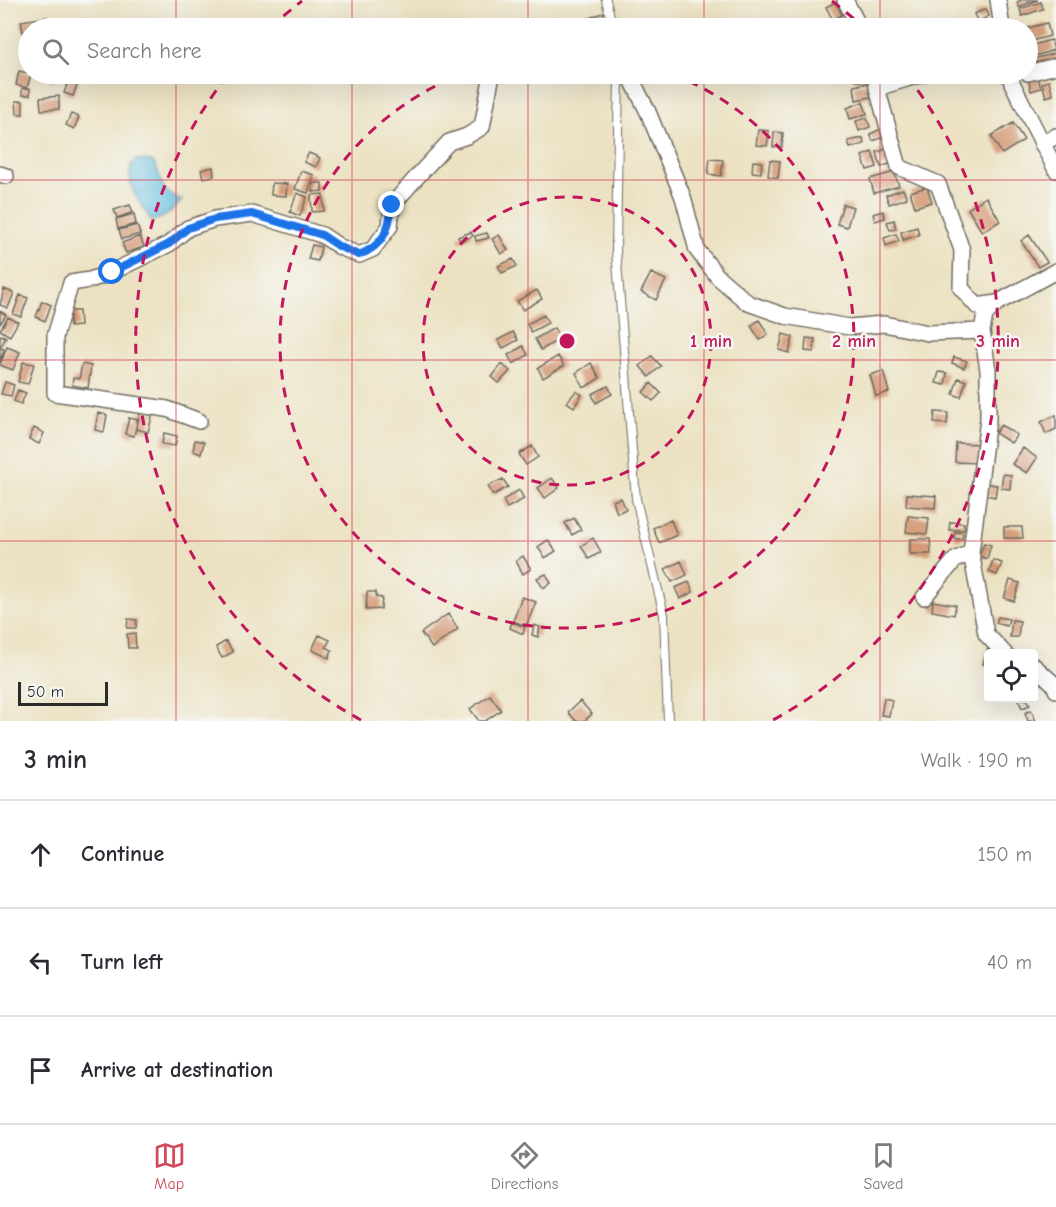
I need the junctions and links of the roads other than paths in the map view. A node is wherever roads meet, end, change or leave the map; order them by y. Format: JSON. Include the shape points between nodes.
{"nodes":[{"id":1,"x":606,"y":0,"type":"edge"},
{"id":2,"x":844,"y":0,"type":"edge"},
{"id":3,"x":998,"y":0,"type":"edge"},
{"id":4,"x":610,"y":18,"type":"edge"},
{"id":5,"x":854,"y":18,"type":"edge"},
{"id":6,"x":1001,"y":18,"type":"edge"},
{"id":7,"x":1056,"y":66,"type":"edge"},
{"id":8,"x":1038,"y":70,"type":"edge"},
{"id":9,"x":490,"y":84,"type":"edge"},
{"id":10,"x":619,"y":84,"type":"edge"},
{"id":11,"x":634,"y":84,"type":"edge"},
{"id":12,"x":877,"y":84,"type":"edge"},
{"id":13,"x":1013,"y":84,"type":"edge"},
{"id":14,"x":1049,"y":140,"type":"edge"},
{"id":15,"x":1056,"y":170,"type":"edge"},
{"id":16,"x":1056,"y":271,"type":"edge"},
{"id":17,"x":997,"y":303,"type":"junction"},
{"id":18,"x":982,"y":331,"type":"junction"},
{"id":19,"x":199,"y":421,"type":"dead end"},
{"id":20,"x":971,"y":552,"type":"junction"},
{"id":21,"x":924,"y":597,"type":"dead end"},
{"id":22,"x":1000,"y":649,"type":"edge"},
{"id":23,"x":1038,"y":670,"type":"edge"},
{"id":24,"x":1056,"y":690,"type":"edge"},
{"id":25,"x":668,"y":721,"type":"edge"}],
"edges":[{"from":1,"to":4,"type":"lane"},
{"from":2,"to":5,"type":"street"},
{"from":3,"to":6,"type":"street"},
{"from":7,"to":8,"type":"street"},
{"from":9,"to":19,"type":"street","via":[[482,127],[449,142],[392,205],[390,226],[374,249],[359,255],[322,235],[252,214],[215,219],[188,228],[169,244],[112,272],[71,283],[55,336],[55,393],[167,409]]},
{"from":10,"to":25,"type":"lane","via":[[616,262],[636,499],[664,615]]},
{"from":11,"to":18,"type":"street","via":[[683,198],[697,250],[718,277],[748,303],[785,316],[849,327],[884,324],[928,333]]},
{"from":12,"to":17,"type":"street","via":[[899,167],[938,184],[962,249],[961,288],[977,306]]},
{"from":13,"to":14,"type":"street"},
{"from":14,"to":15,"type":"street"},
{"from":16,"to":17,"type":"street"},
{"from":17,"to":18,"type":"street","via":[[985,315]]},
{"from":18,"to":20,"type":"street","via":[[988,370],[988,419]]},
{"from":20,"to":21,"type":"street","via":[[955,560]]},
{"from":20,"to":22,"type":"street","via":[[986,634]]},
{"from":23,"to":24,"type":"street"}]}
